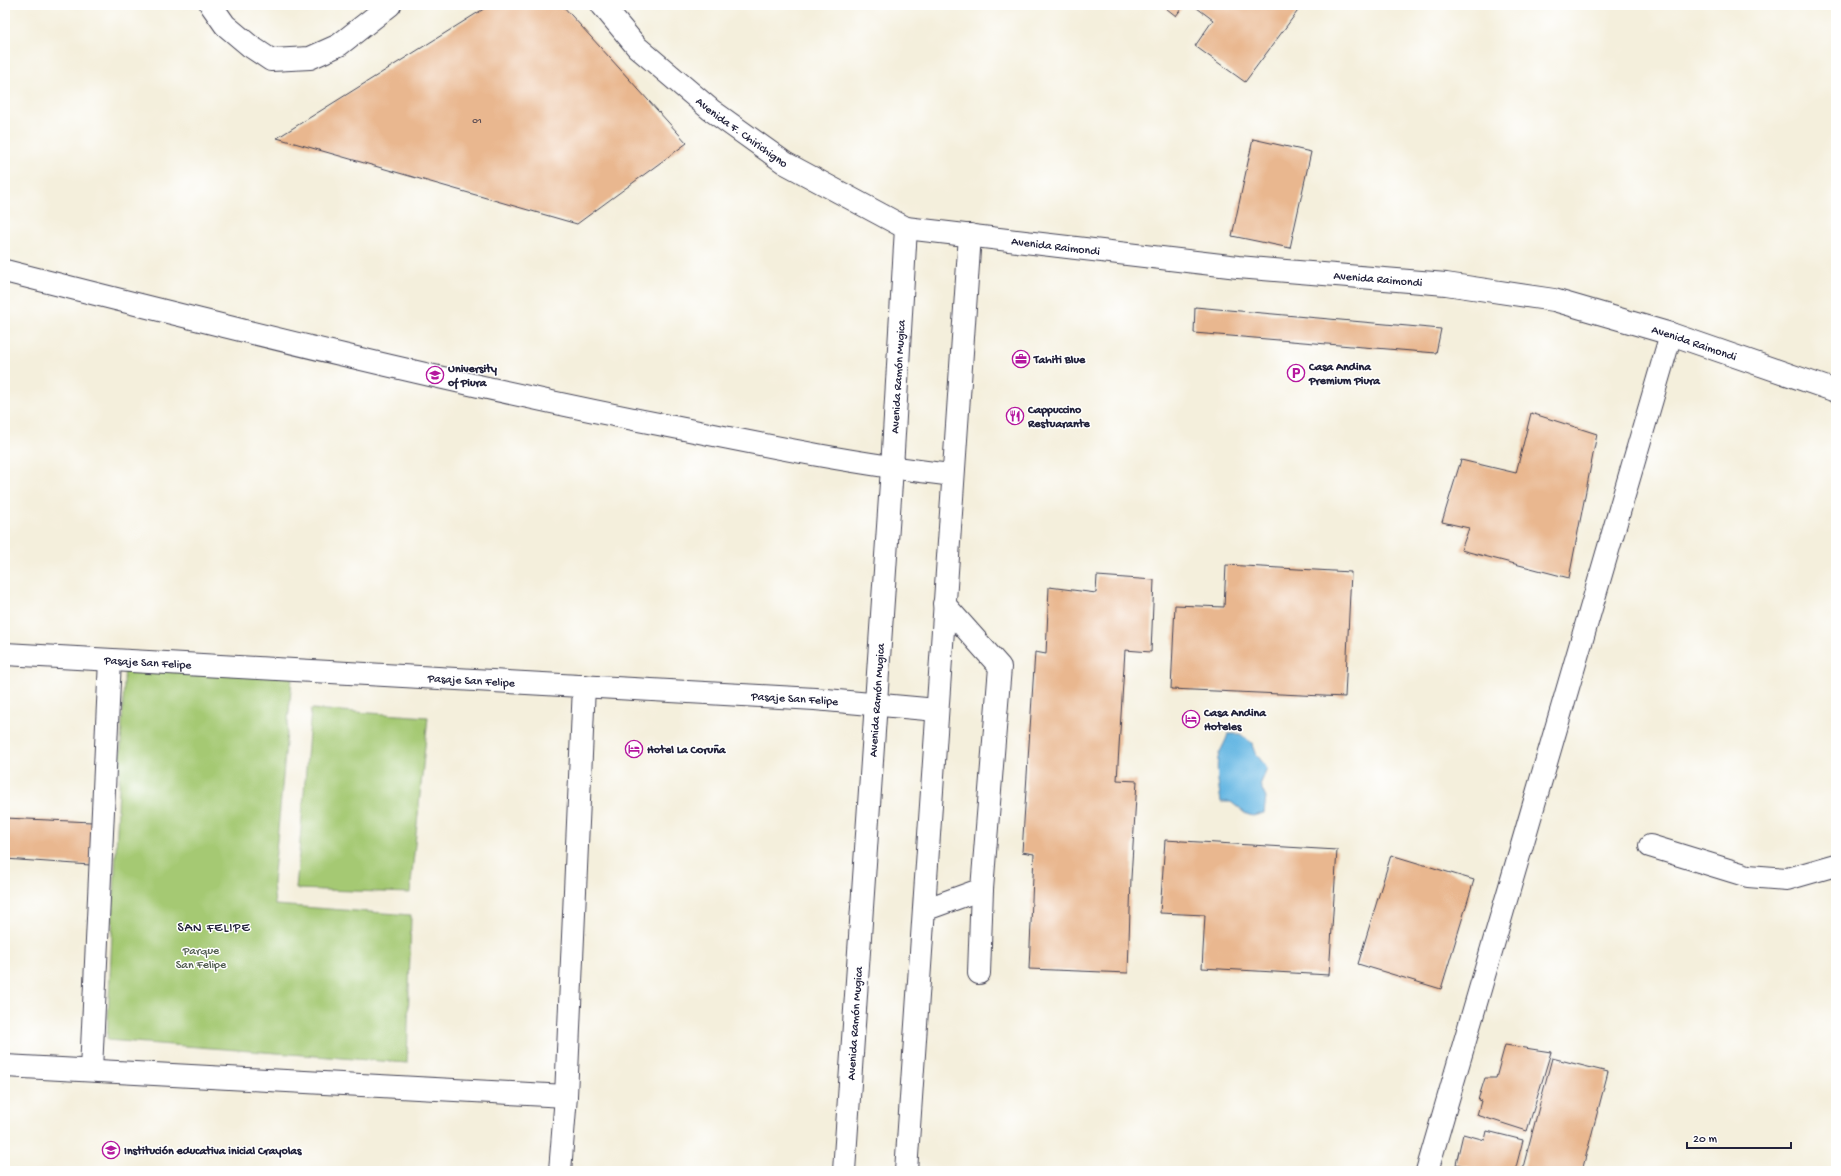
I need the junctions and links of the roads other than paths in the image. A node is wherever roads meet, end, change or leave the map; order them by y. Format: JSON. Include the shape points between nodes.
{"nodes":[{"id":1,"x":211,"y":5,"type":"edge"},
{"id":2,"x":390,"y":5,"type":"edge"},
{"id":3,"x":602,"y":5,"type":"edge"},
{"id":4,"x":906,"y":228,"type":"junction"},
{"id":5,"x":970,"y":235,"type":"junction"},
{"id":6,"x":5,"y":271,"type":"edge"},
{"id":7,"x":1671,"y":334,"type":"junction"},
{"id":8,"x":1836,"y":391,"type":"edge"},
{"id":9,"x":892,"y":468,"type":"junction"},
{"id":10,"x":953,"y":475,"type":"junction"},
{"id":11,"x":944,"y":604,"type":"junction"},
{"id":12,"x":5,"y":654,"type":"edge"},
{"id":13,"x":110,"y":660,"type":"junction"},
{"id":14,"x":584,"y":686,"type":"junction"},
{"id":15,"x":876,"y":706,"type":"junction"},
{"id":16,"x":937,"y":710,"type":"junction"},
{"id":17,"x":1650,"y":846,"type":"dead end"},
{"id":18,"x":1836,"y":865,"type":"edge"},
{"id":19,"x":982,"y":889,"type":"junction"},
{"id":20,"x":924,"y":910,"type":"junction"},
{"id":21,"x":979,"y":973,"type":"dead end"},
{"id":22,"x":5,"y":1066,"type":"edge"},
{"id":23,"x":90,"y":1070,"type":"junction"},
{"id":24,"x":566,"y":1096,"type":"junction"},
{"id":25,"x":560,"y":1171,"type":"edge"},
{"id":26,"x":844,"y":1171,"type":"edge"},
{"id":27,"x":906,"y":1171,"type":"edge"},
{"id":28,"x":1427,"y":1171,"type":"edge"}],
"edges":[{"from":1,"to":2,"type":"street","via":[[225,25],[271,60],[310,58],[339,44]]},
{"from":3,"to":4,"type":"street","name":"Avenida F. Chirichigno","via":[[636,47],[711,110],[785,164]]},
{"from":4,"to":5,"type":"street","name":"Avenida Raimondi"},
{"from":4,"to":9,"type":"street","name":"Avenida Ramón Mugica"},
{"from":5,"to":7,"type":"street","name":"Avenida Raimondi","via":[[1238,267],[1446,284],[1554,300]]},
{"from":5,"to":10,"type":"street"},
{"from":6,"to":9,"type":"street","via":[[283,341],[581,410]]},
{"from":7,"to":8,"type":"street","name":"Avenida Raimondi"},
{"from":7,"to":28,"type":"street"},
{"from":9,"to":10,"type":"street"},
{"from":9,"to":15,"type":"street","name":"Avenida Ramón Mugica"},
{"from":10,"to":11,"type":"street"},
{"from":11,"to":16,"type":"street"},
{"from":11,"to":19,"type":"street","via":[[1000,667]]},
{"from":12,"to":13,"type":"street","name":"Pasaje San Felipe"},
{"from":13,"to":14,"type":"street","name":"Pasaje San Felipe"},
{"from":13,"to":23,"type":"street"},
{"from":14,"to":15,"type":"street","name":"Pasaje San Felipe","via":[[815,699]]},
{"from":14,"to":24,"type":"street"},
{"from":15,"to":16,"type":"street","name":"Pasaje San Felipe"},
{"from":15,"to":26,"type":"street","name":"Avenida Ramón Mugica"},
{"from":16,"to":20,"type":"street"},
{"from":17,"to":18,"type":"street","via":[[1748,876],[1787,879]]},
{"from":19,"to":20,"type":"street"},
{"from":19,"to":21,"type":"street"},
{"from":20,"to":27,"type":"street"},
{"from":22,"to":23,"type":"street"},
{"from":23,"to":24,"type":"street"},
{"from":24,"to":25,"type":"street"}]}
